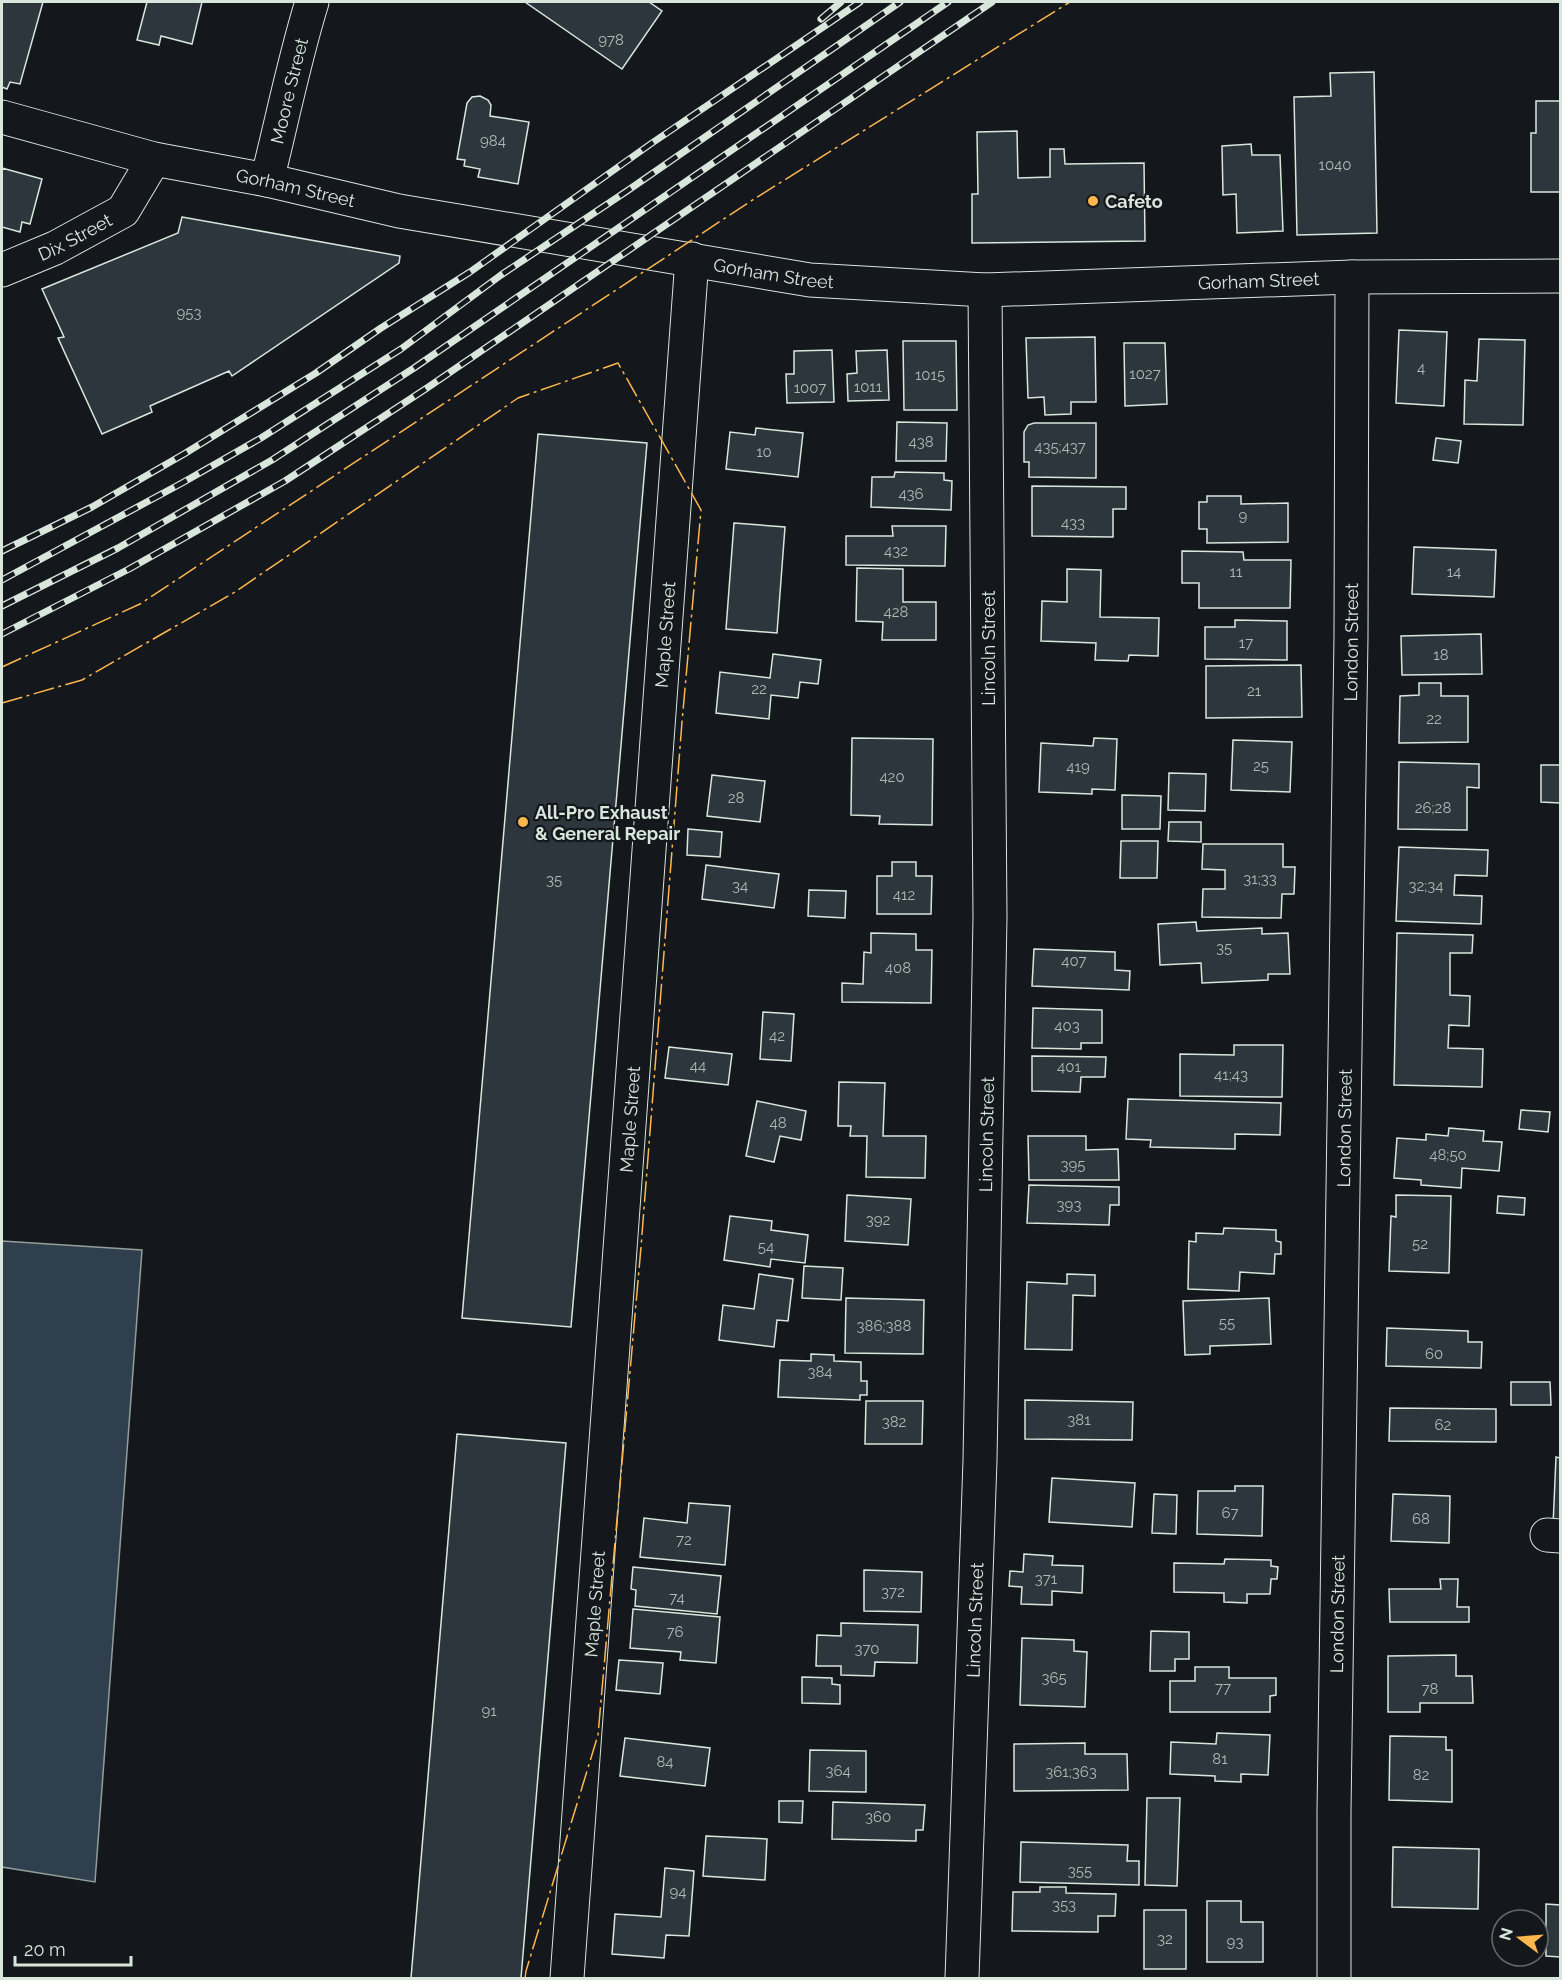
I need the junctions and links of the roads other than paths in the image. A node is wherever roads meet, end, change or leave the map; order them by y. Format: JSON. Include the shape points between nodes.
{"nodes":[{"id":1,"x":312,"y":2,"type":"edge"},
{"id":2,"x":2,"y":117,"type":"edge"},
{"id":3,"x":154,"y":159,"type":"junction"},
{"id":4,"x":267,"y":180,"type":"junction"},
{"id":5,"x":692,"y":260,"type":"junction"},
{"id":6,"x":2,"y":270,"type":"edge"},
{"id":7,"x":1560,"y":276,"type":"edge"},
{"id":8,"x":1352,"y":277,"type":"junction"},
{"id":9,"x":985,"y":290,"type":"junction"},
{"id":10,"x":567,"y":1978,"type":"edge"},
{"id":11,"x":962,"y":1978,"type":"edge"},
{"id":12,"x":1334,"y":1978,"type":"edge"}],
"edges":[{"from":1,"to":4,"type":"street","name":"Moore Street"},
{"from":2,"to":3,"type":"street","name":"Gorham Street"},
{"from":3,"to":4,"type":"street","name":"Gorham Street"},
{"from":3,"to":6,"type":"street","name":"Dix Street","via":[[123,211],[55,248]]},
{"from":4,"to":5,"type":"street","name":"Gorham Street","via":[[399,211]]},
{"from":5,"to":9,"type":"street","name":"Gorham Street","via":[[810,279]]},
{"from":5,"to":10,"type":"street","name":"Maple Street"},
{"from":7,"to":8,"type":"street","name":"Gorham Street"},
{"from":8,"to":9,"type":"street","name":"Gorham Street"},
{"from":8,"to":12,"type":"street","name":"London Street"},
{"from":9,"to":11,"type":"street","name":"Lincoln Street","via":[[990,917],[980,1460]]}]}
